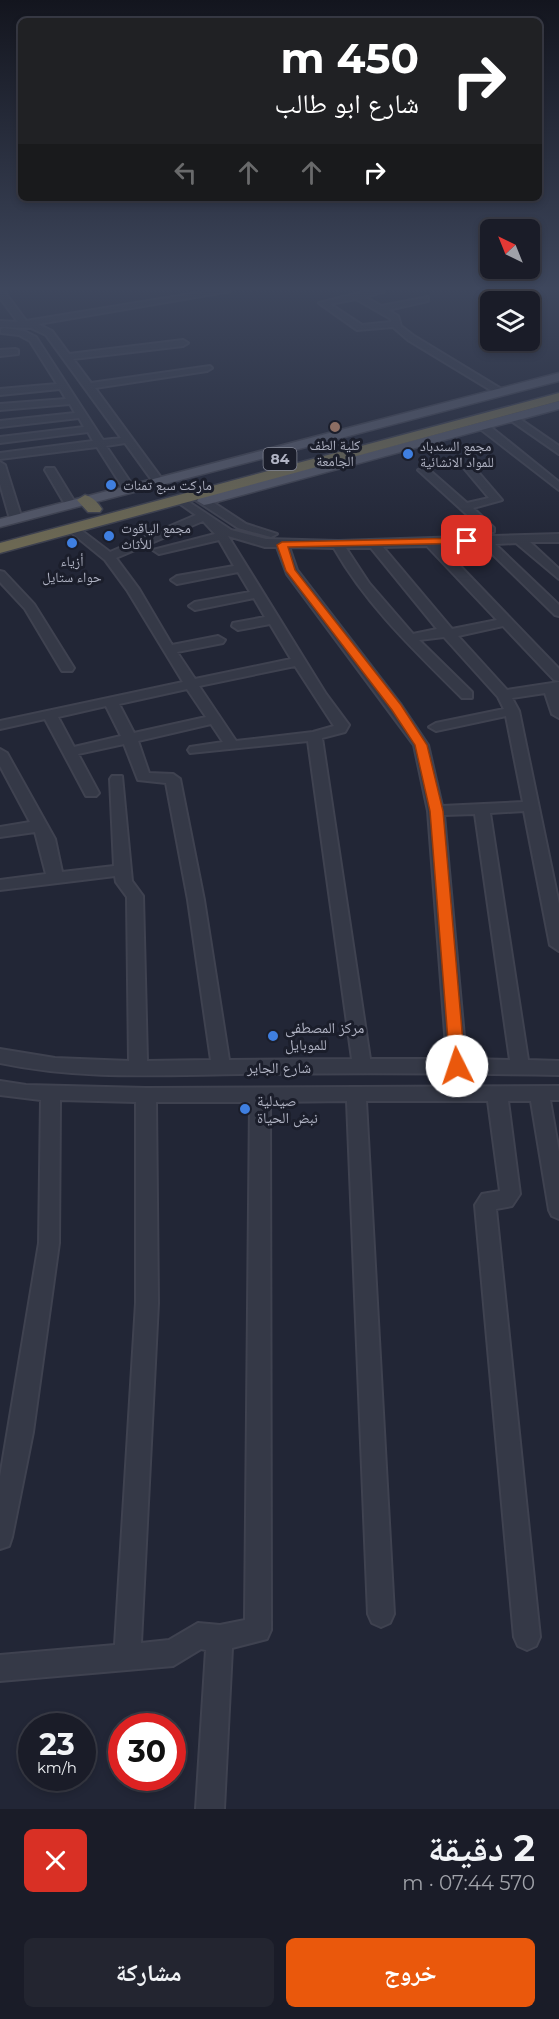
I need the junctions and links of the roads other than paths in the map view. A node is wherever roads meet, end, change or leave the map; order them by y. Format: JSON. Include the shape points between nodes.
{"nodes":[{"id":1,"x":56,"y":375,"type":"edge"},
{"id":2,"x":82,"y":375,"type":"edge"},
{"id":3,"x":158,"y":375,"type":"edge"},
{"id":4,"x":473,"y":375,"type":"edge"},
{"id":5,"x":559,"y":376,"type":"edge"},
{"id":6,"x":63,"y":386,"type":"junction"},
{"id":7,"x":89,"y":386,"type":"junction"},
{"id":8,"x":550,"y":388,"type":"edge"},
{"id":9,"x":0,"y":392,"type":"edge"},
{"id":10,"x":500,"y":392,"type":"junction"},
{"id":11,"x":72,"y":401,"type":"junction"},
{"id":12,"x":559,"y":405,"type":"edge"},
{"id":13,"x":0,"y":408,"type":"edge"},
{"id":14,"x":81,"y":415,"type":"junction"},
{"id":15,"x":514,"y":418,"type":"junction"},
{"id":16,"x":479,"y":423,"type":"junction"},
{"id":17,"x":0,"y":424,"type":"edge"},
{"id":18,"x":90,"y":429,"type":"junction"},
{"id":19,"x":0,"y":440,"type":"edge"},
{"id":20,"x":126,"y":440,"type":"junction"},
{"id":21,"x":99,"y":444,"type":"junction"},
{"id":22,"x":559,"y":452,"type":"edge"},
{"id":23,"x":281,"y":454,"type":"junction"},
{"id":24,"x":0,"y":456,"type":"edge"},
{"id":25,"x":0,"y":465,"type":"edge"},
{"id":26,"x":468,"y":467,"type":"dead end"},
{"id":27,"x":50,"y":470,"type":"dead end"},
{"id":28,"x":423,"y":470,"type":"dead end"},
{"id":29,"x":158,"y":481,"type":"junction"},
{"id":30,"x":559,"y":487,"type":"edge"},
{"id":31,"x":129,"y":489,"type":"junction"},
{"id":32,"x":235,"y":493,"type":"joint"},
{"id":33,"x":83,"y":505,"type":"junction"},
{"id":34,"x":464,"y":507,"type":"junction"},
{"id":35,"x":204,"y":510,"type":"junction"},
{"id":36,"x":16,"y":519,"type":"junction"},
{"id":37,"x":0,"y":523,"type":"edge"},
{"id":38,"x":559,"y":527,"type":"edge"},
{"id":39,"x":73,"y":529,"type":"junction"},
{"id":40,"x":0,"y":534,"type":"edge"},
{"id":41,"x":488,"y":535,"type":"junction"},
{"id":42,"x":519,"y":539,"type":"junction"},
{"id":43,"x":557,"y":540,"type":"edge"},
{"id":44,"x":430,"y":542,"type":"junction"},
{"id":45,"x":374,"y":544,"type":"junction"},
{"id":46,"x":282,"y":545,"type":"junction"},
{"id":47,"x":338,"y":545,"type":"junction"},
{"id":48,"x":0,"y":548,"type":"edge"},
{"id":49,"x":159,"y":550,"type":"dead end"},
{"id":50,"x":109,"y":557,"type":"junction"},
{"id":51,"x":241,"y":568,"type":"junction"},
{"id":52,"x":0,"y":575,"type":"edge"},
{"id":53,"x":559,"y":575,"type":"edge"},
{"id":54,"x":177,"y":580,"type":"dead end"},
{"id":55,"x":257,"y":594,"type":"junction"},
{"id":56,"x":195,"y":606,"type":"dead end"},
{"id":57,"x":559,"y":612,"type":"edge"},
{"id":58,"x":273,"y":619,"type":"junction"},
{"id":59,"x":506,"y":622,"type":"junction"},
{"id":60,"x":238,"y":626,"type":"dead end"},
{"id":61,"x":446,"y":633,"type":"junction"},
{"id":62,"x":410,"y":639,"type":"junction"},
{"id":63,"x":218,"y":640,"type":"dead end"},
{"id":64,"x":169,"y":650,"type":"junction"},
{"id":65,"x":298,"y":661,"type":"junction"},
{"id":66,"x":67,"y":668,"type":"dead end"},
{"id":67,"x":192,"y":684,"type":"junction"},
{"id":68,"x":556,"y":684,"type":"edge"},
{"id":69,"x":468,"y":695,"type":"dead end"},
{"id":70,"x":504,"y":695,"type":"junction"},
{"id":71,"x":111,"y":702,"type":"junction"},
{"id":72,"x":512,"y":711,"type":"junction"},
{"id":73,"x":559,"y":714,"type":"edge"},
{"id":74,"x":50,"y":715,"type":"junction"},
{"id":75,"x":214,"y":719,"type":"junction"},
{"id":76,"x":0,"y":726,"type":"edge"},
{"id":77,"x":436,"y":727,"type":"dead end"},
{"id":78,"x":314,"y":736,"type":"junction"},
{"id":79,"x":130,"y":739,"type":"junction"},
{"id":80,"x":231,"y":744,"type":"junction"},
{"id":81,"x":195,"y":750,"type":"dead end"},
{"id":82,"x":69,"y":752,"type":"junction"},
{"id":83,"x":0,"y":753,"type":"edge"},
{"id":84,"x":117,"y":779,"type":"dead end"},
{"id":85,"x":90,"y":794,"type":"dead end"},
{"id":86,"x":532,"y":806,"type":"junction"},
{"id":87,"x":482,"y":808,"type":"junction"},
{"id":88,"x":436,"y":811,"type":"junction"},
{"id":89,"x":40,"y":826,"type":"junction"},
{"id":90,"x":0,"y":832,"type":"edge"},
{"id":91,"x":122,"y":870,"type":"junction"},
{"id":92,"x":56,"y":878,"type":"junction"},
{"id":93,"x":0,"y":885,"type":"edge"},
{"id":94,"x":559,"y":945,"type":"edge"},
{"id":95,"x":0,"y":1056,"type":"edge"},
{"id":96,"x":457,"y":1066,"type":"junction"},
{"id":97,"x":221,"y":1067,"type":"junction"},
{"id":98,"x":362,"y":1067,"type":"junction"},
{"id":99,"x":520,"y":1067,"type":"junction"},
{"id":100,"x":559,"y":1068,"type":"edge"},
{"id":101,"x":138,"y":1069,"type":"junction"},
{"id":102,"x":0,"y":1089,"type":"edge"},
{"id":103,"x":559,"y":1092,"type":"edge"},
{"id":104,"x":51,"y":1093,"type":"junction"},
{"id":105,"x":497,"y":1093,"type":"junction"},
{"id":106,"x":539,"y":1093,"type":"junction"},
{"id":107,"x":356,"y":1094,"type":"junction"},
{"id":108,"x":146,"y":1095,"type":"junction"},
{"id":109,"x":260,"y":1095,"type":"junction"},
{"id":110,"x":559,"y":1210,"type":"edge"},
{"id":111,"x":6,"y":1477,"type":"edge"},
{"id":112,"x":0,"y":1537,"type":"edge"},
{"id":113,"x":381,"y":1614,"type":"dead end"},
{"id":114,"x":527,"y":1637,"type":"dead end"},
{"id":115,"x":220,"y":1638,"type":"junction"},
{"id":116,"x":127,"y":1657,"type":"junction"},
{"id":117,"x":0,"y":1668,"type":"edge"},
{"id":118,"x":210,"y":1809,"type":"edge"}],
"edges":[{"from":1,"to":6,"type":"street"},
{"from":2,"to":7,"type":"street"},
{"from":3,"to":7,"type":"street"},
{"from":4,"to":10,"type":"street"},
{"from":5,"to":8,"type":"main road"},
{"from":6,"to":9,"type":"street"},
{"from":6,"to":11,"type":"street"},
{"from":7,"to":20,"type":"street"},
{"from":8,"to":10,"type":"main road"},
{"from":8,"to":16,"type":"highway","number":"84"},
{"from":8,"to":23,"type":"highway","number":"84"},
{"from":10,"to":23,"type":"main road"},
{"from":11,"to":13,"type":"street"},
{"from":11,"to":14,"type":"street"},
{"from":12,"to":15,"type":"main road"},
{"from":14,"to":17,"type":"street"},
{"from":14,"to":18,"type":"street"},
{"from":15,"to":16,"type":"main road"},
{"from":15,"to":22,"type":"street"},
{"from":16,"to":30,"type":"street"},
{"from":16,"to":32,"type":"main road"},
{"from":16,"to":35,"type":"highway","number":"84"},
{"from":18,"to":19,"type":"street"},
{"from":18,"to":21,"type":"street"},
{"from":20,"to":21,"type":"street"},
{"from":20,"to":29,"type":"street"},
{"from":21,"to":24,"type":"street"},
{"from":21,"to":31,"type":"street"},
{"from":23,"to":29,"type":"main road"},
{"from":23,"to":33,"type":"highway","number":"84"},
{"from":25,"to":36,"type":"street"},
{"from":26,"to":34,"type":"street","via":[[496,500]]},
{"from":27,"to":33,"type":"street"},
{"from":28,"to":34,"type":"street"},
{"from":29,"to":31,"type":"main road"},
{"from":31,"to":33,"type":"main road"},
{"from":32,"to":35,"type":"highway"},
{"from":33,"to":36,"type":"main road"},
{"from":33,"to":40,"type":"highway","number":"84"},
{"from":34,"to":41,"type":"street"},
{"from":35,"to":39,"type":"highway","number":"84"},
{"from":35,"to":41,"type":"street","via":[[249,528],[292,536]]},
{"from":35,"to":46,"type":"street","via":[[245,539]]},
{"from":35,"to":49,"type":"street"},
{"from":35,"to":50,"type":"street"},
{"from":35,"to":51,"type":"street"},
{"from":36,"to":37,"type":"main road"},
{"from":38,"to":41,"type":"street"},
{"from":39,"to":48,"type":"highway","number":"84"},
{"from":39,"to":50,"type":"street"},
{"from":41,"to":42,"type":"street"},
{"from":41,"to":44,"type":"street"},
{"from":41,"to":57,"type":"street"},
{"from":42,"to":43,"type":"street"},
{"from":42,"to":53,"type":"street"},
{"from":44,"to":45,"type":"street"},
{"from":44,"to":59,"type":"street"},
{"from":45,"to":47,"type":"street"},
{"from":45,"to":61,"type":"street"},
{"from":46,"to":47,"type":"street"},
{"from":46,"to":88,"type":"street","via":[[291,571],[421,745]]},
{"from":47,"to":62,"type":"street","via":[[347,563]]},
{"from":50,"to":64,"type":"street"},
{"from":51,"to":54,"type":"street"},
{"from":51,"to":55,"type":"street"},
{"from":52,"to":66,"type":"street","via":[[30,607]]},
{"from":55,"to":56,"type":"street"},
{"from":55,"to":58,"type":"street"},
{"from":58,"to":60,"type":"street"},
{"from":58,"to":65,"type":"street"},
{"from":59,"to":61,"type":"street"},
{"from":59,"to":68,"type":"street"},
{"from":61,"to":62,"type":"street"},
{"from":61,"to":70,"type":"street"},
{"from":62,"to":69,"type":"street"},
{"from":63,"to":64,"type":"street"},
{"from":64,"to":67,"type":"street"},
{"from":65,"to":67,"type":"street"},
{"from":65,"to":78,"type":"street","via":[[342,725]]},
{"from":67,"to":71,"type":"street"},
{"from":67,"to":75,"type":"street"},
{"from":68,"to":70,"type":"street"},
{"from":68,"to":73,"type":"street"},
{"from":70,"to":72,"type":"street"},
{"from":71,"to":74,"type":"street"},
{"from":71,"to":79,"type":"street"},
{"from":72,"to":77,"type":"street"},
{"from":72,"to":86,"type":"street"},
{"from":74,"to":76,"type":"street"},
{"from":74,"to":82,"type":"street"},
{"from":75,"to":79,"type":"street"},
{"from":75,"to":80,"type":"street"},
{"from":78,"to":80,"type":"street"},
{"from":78,"to":98,"type":"street"},
{"from":79,"to":82,"type":"street"},
{"from":79,"to":97,"type":"street","via":[[143,777],[173,779]]},
{"from":80,"to":81,"type":"street"},
{"from":82,"to":85,"type":"street"},
{"from":83,"to":89,"type":"street"},
{"from":84,"to":91,"type":"street"},
{"from":86,"to":87,"type":"street"},
{"from":86,"to":94,"type":"street"},
{"from":87,"to":88,"type":"street"},
{"from":87,"to":99,"type":"street"},
{"from":88,"to":96,"type":"street"},
{"from":89,"to":90,"type":"street"},
{"from":89,"to":92,"type":"street"},
{"from":91,"to":92,"type":"street"},
{"from":91,"to":101,"type":"street","via":[[124,882],[135,896]]},
{"from":92,"to":93,"type":"street"},
{"from":95,"to":101,"type":"street","name":"شارع الجاير","via":[[42,1066]]},
{"from":96,"to":98,"type":"street","name":"شارع الجاير"},
{"from":96,"to":99,"type":"street","name":"شارع الجاير"},
{"from":97,"to":98,"type":"street","name":"شارع الجاير"},
{"from":97,"to":101,"type":"street","name":"شارع الجاير"},
{"from":99,"to":100,"type":"street","name":"شارع الجاير"},
{"from":102,"to":104,"type":"street","name":"شارع الجاير"},
{"from":103,"to":106,"type":"street","name":"شارع الجاير"},
{"from":104,"to":108,"type":"street","name":"شارع الجاير"},
{"from":104,"to":111,"type":"street","via":[[49,1244]]},
{"from":105,"to":106,"type":"street","name":"شارع الجاير"},
{"from":105,"to":107,"type":"street","name":"شارع الجاير"},
{"from":105,"to":114,"type":"street","via":[[510,1194],[505,1200],[489,1200],[485,1205]]},
{"from":106,"to":110,"type":"street"},
{"from":107,"to":109,"type":"street","name":"شارع الجاير"},
{"from":107,"to":113,"type":"street"},
{"from":108,"to":109,"type":"street","name":"شارع الجاير"},
{"from":108,"to":116,"type":"street","via":[[147,1303]]},
{"from":109,"to":115,"type":"street","via":[[258,1630]]},
{"from":111,"to":112,"type":"street"},
{"from":115,"to":116,"type":"street","via":[[198,1636],[173,1653]]},
{"from":115,"to":118,"type":"street"},
{"from":116,"to":117,"type":"street"}]}
